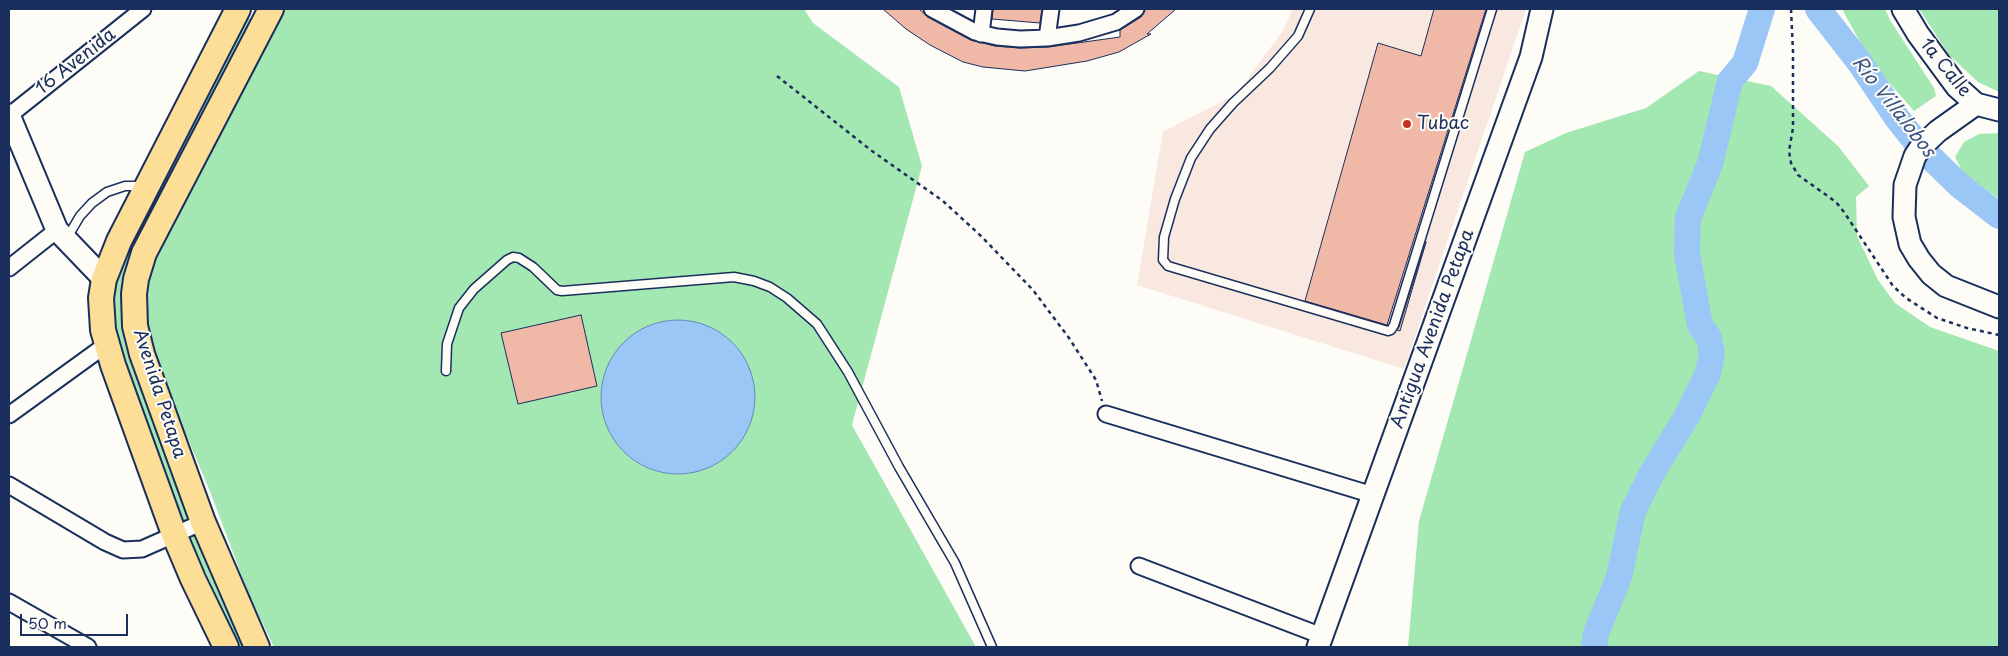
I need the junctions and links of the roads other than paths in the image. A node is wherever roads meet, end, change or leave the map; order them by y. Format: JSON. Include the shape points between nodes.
{"nodes":[{"id":1,"x":143,"y":9,"type":"edge"},
{"id":2,"x":239,"y":9,"type":"edge"},
{"id":3,"x":932,"y":9,"type":"edge"},
{"id":4,"x":984,"y":9,"type":"edge"},
{"id":5,"x":1051,"y":9,"type":"edge"},
{"id":6,"x":1136,"y":9,"type":"edge"},
{"id":7,"x":1310,"y":9,"type":"edge"},
{"id":8,"x":1492,"y":9,"type":"edge"},
{"id":9,"x":1542,"y":9,"type":"edge"},
{"id":10,"x":1903,"y":9,"type":"edge"},
{"id":11,"x":1123,"y":14,"type":"edge"},
{"id":12,"x":268,"y":15,"type":"edge"},
{"id":13,"x":981,"y":34,"type":"junction"},
{"id":14,"x":1047,"y":38,"type":"junction"},
{"id":15,"x":1976,"y":104,"type":"junction"},
{"id":16,"x":1999,"y":110,"type":"edge"},
{"id":17,"x":9,"y":115,"type":"edge"},
{"id":18,"x":147,"y":186,"type":"junction"},
{"id":19,"x":62,"y":234,"type":"junction"},
{"id":20,"x":9,"y":268,"type":"edge"},
{"id":21,"x":104,"y":279,"type":"junction"},
{"id":22,"x":1999,"y":307,"type":"edge"},
{"id":23,"x":106,"y":344,"type":"junction"},
{"id":24,"x":446,"y":371,"type":"dead end"},
{"id":25,"x":1106,"y":414,"type":"road end"},
{"id":26,"x":9,"y":415,"type":"edge"},
{"id":27,"x":9,"y":485,"type":"edge"},
{"id":28,"x":1373,"y":495,"type":"junction"},
{"id":29,"x":204,"y":522,"type":"junction"},
{"id":30,"x":174,"y":534,"type":"junction"},
{"id":31,"x":1139,"y":566,"type":"dead end"},
{"id":32,"x":9,"y":602,"type":"edge"},
{"id":33,"x":1320,"y":642,"type":"edge"},
{"id":34,"x":88,"y":647,"type":"edge"},
{"id":35,"x":226,"y":647,"type":"edge"},
{"id":36,"x":257,"y":647,"type":"edge"},
{"id":37,"x":992,"y":647,"type":"edge"}],
"edges":[{"from":1,"to":17,"type":"street","name":"16 Avenida"},
{"from":2,"to":12,"type":"main road"},
{"from":2,"to":18,"type":"main road","name":"Avenida Petapa"},
{"from":3,"to":13,"type":"street"},
{"from":4,"to":13,"type":"street"},
{"from":5,"to":14,"type":"street"},
{"from":6,"to":11,"type":"street"},
{"from":7,"to":8,"type":"lane","via":[[1298,36],[1210,129],[1191,158],[1175,199],[1162,256],[1168,266],[1388,331],[1394,325]]},
{"from":9,"to":28,"type":"main road","name":"Antigua Avenida Petapa","via":[[1531,57]]},
{"from":10,"to":15,"type":"main road","name":"1a Calle","via":[[1948,78]]},
{"from":11,"to":14,"type":"street","via":[[1079,33]]},
{"from":12,"to":29,"type":"main road","name":"Avenida Petapa","via":[[144,253],[136,280],[137,340]]},
{"from":13,"to":14,"type":"street"},
{"from":15,"to":16,"type":"main road","name":"1a Calle"},
{"from":15,"to":22,"type":"main road","via":[[1938,131],[1921,148],[1911,165],[1903,195],[1904,217],[1907,236],[1924,266],[1946,286]]},
{"from":17,"to":19,"type":"main road"},
{"from":18,"to":19,"type":"lane","via":[[125,186],[107,192]]},
{"from":18,"to":21,"type":"main road","name":"Avenida Petapa"},
{"from":19,"to":20,"type":"street"},
{"from":19,"to":21,"type":"main road"},
{"from":21,"to":23,"type":"main road","name":"Avenida Petapa","via":[[101,298]]},
{"from":23,"to":26,"type":"street"},
{"from":23,"to":30,"type":"main road","name":"Avenida Petapa"},
{"from":24,"to":37,"type":"lane","via":[[447,344],[459,308],[474,289],[513,258],[533,267],[562,291],[734,278],[770,287],[817,324],[848,372],[954,563]]},
{"from":25,"to":28,"type":"street"},
{"from":27,"to":30,"type":"street","via":[[123,550],[142,549]]},
{"from":28,"to":33,"type":"main road","name":"Antigua Avenida Petapa"},
{"from":29,"to":30,"type":"street"},
{"from":29,"to":36,"type":"main road","name":"Avenida Petapa"},
{"from":30,"to":35,"type":"main road","name":"Avenida Petapa"},
{"from":31,"to":33,"type":"street"},
{"from":32,"to":34,"type":"street"}]}
